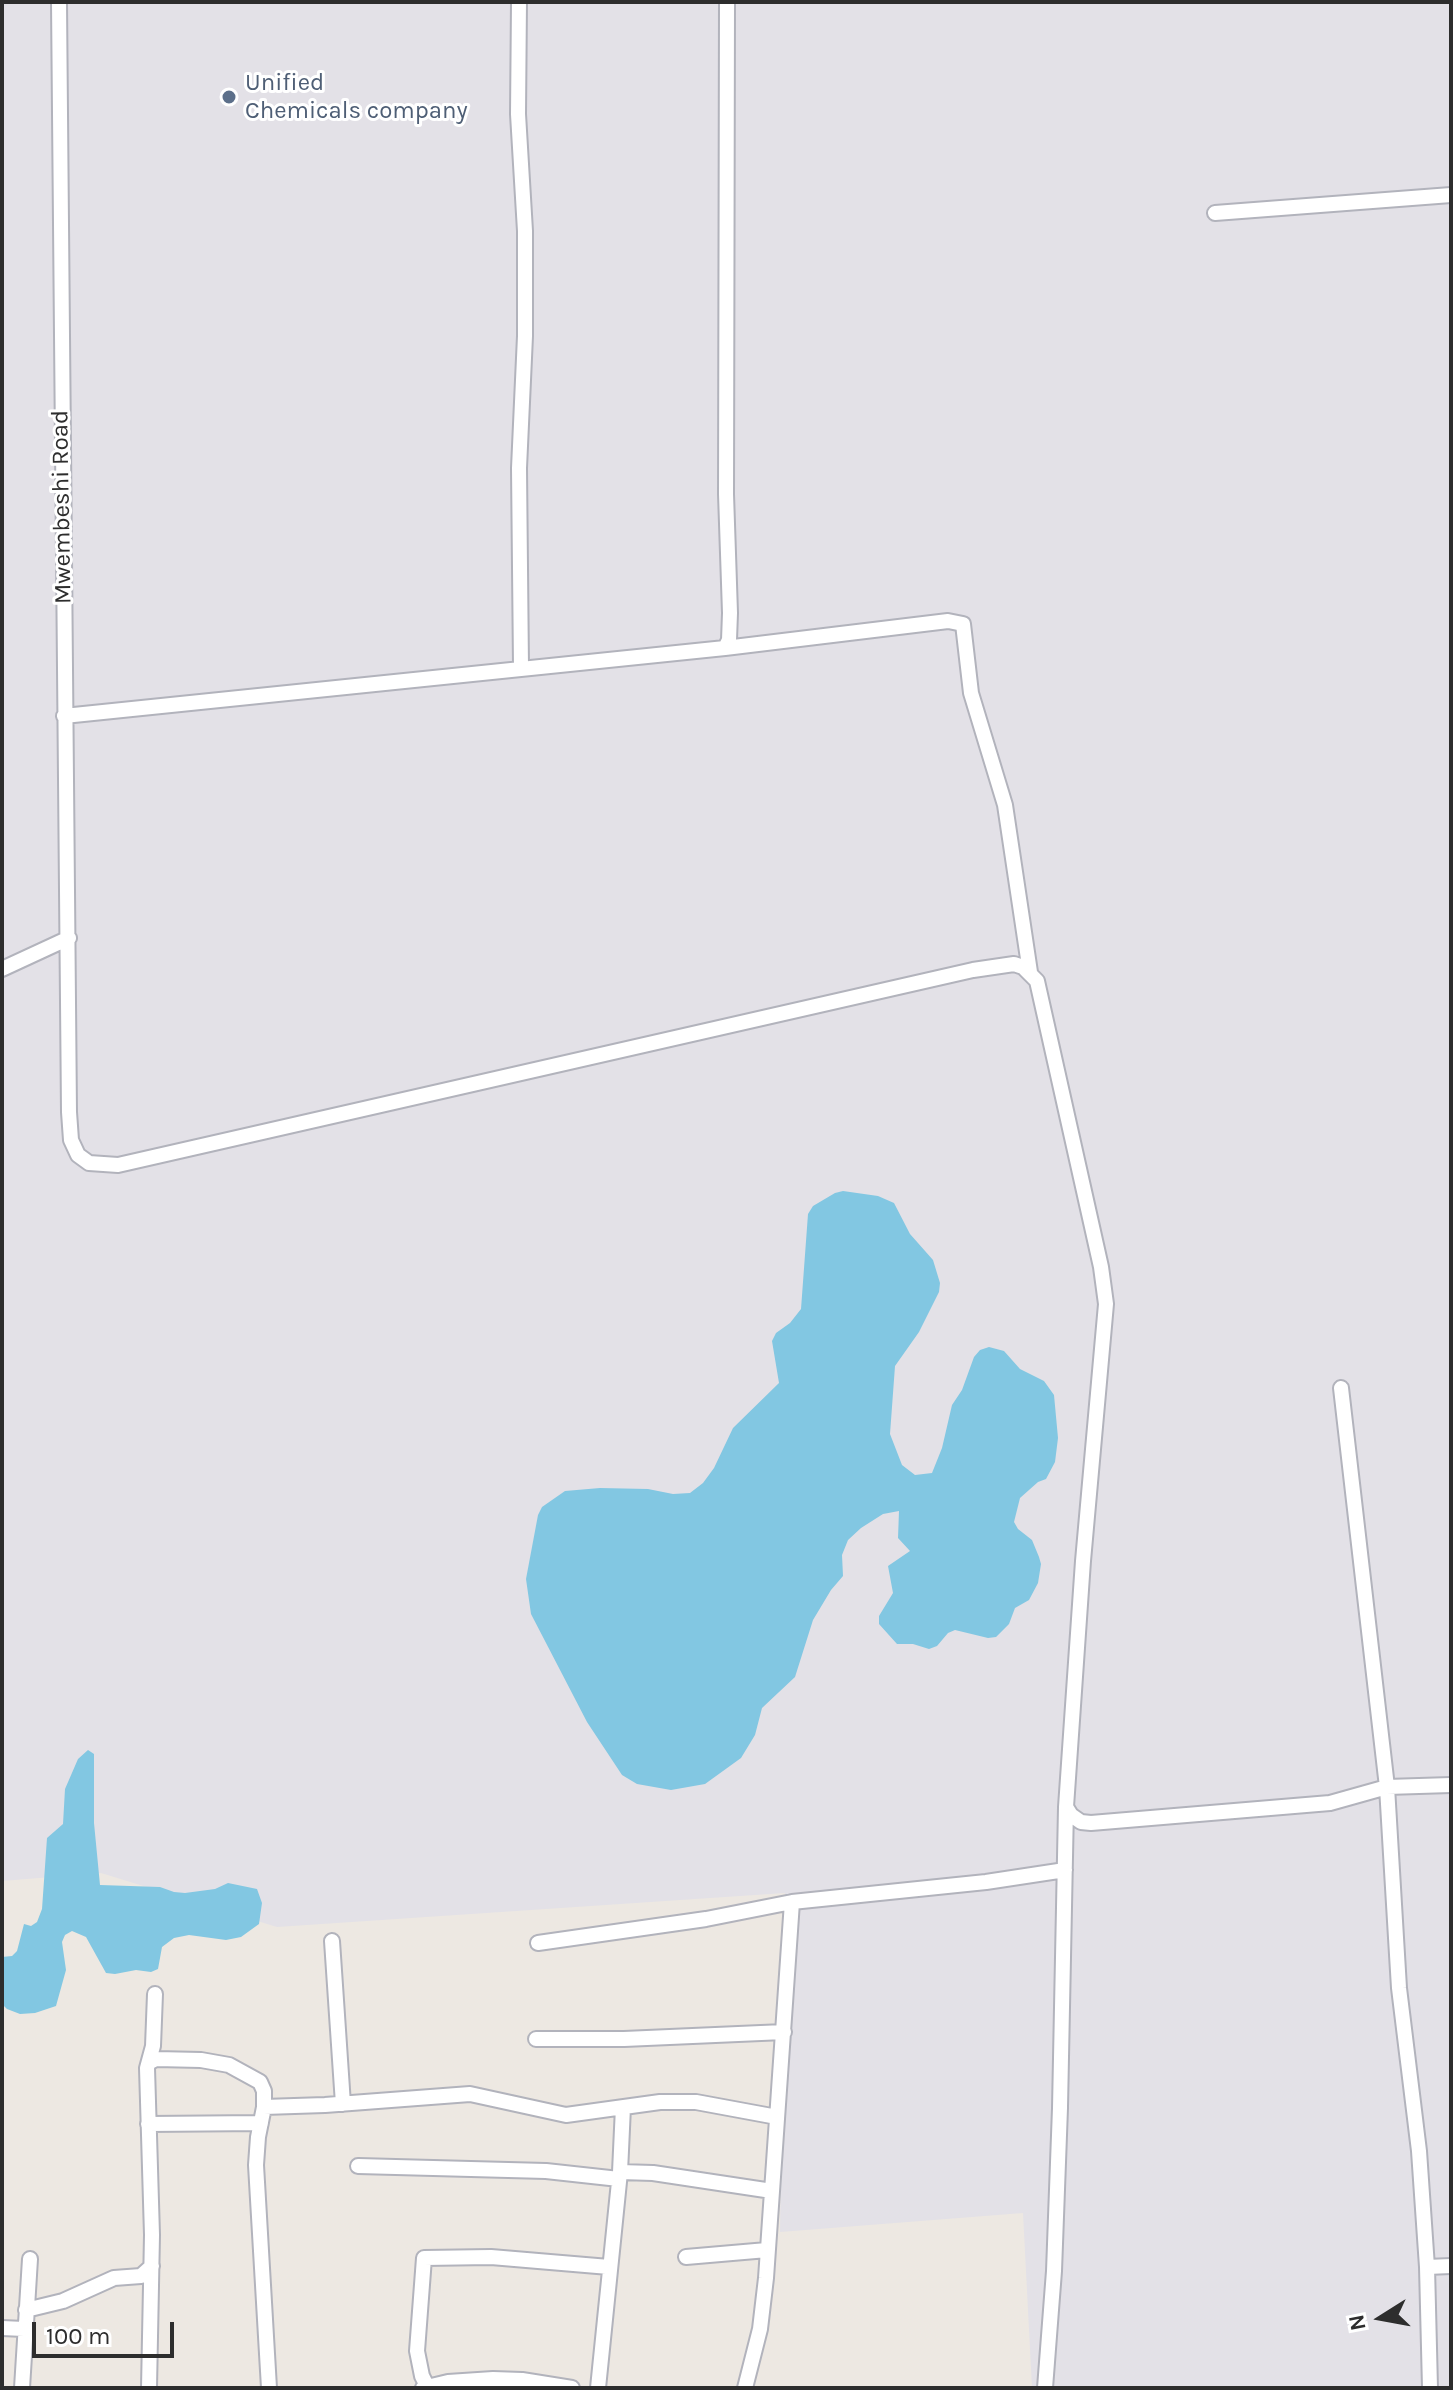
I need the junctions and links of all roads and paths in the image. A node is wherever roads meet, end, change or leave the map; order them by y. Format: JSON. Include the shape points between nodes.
{"nodes":[{"id":1,"x":59,"y":2,"type":"edge"},
{"id":2,"x":519,"y":2,"type":"edge"},
{"id":3,"x":727,"y":2,"type":"edge"},
{"id":4,"x":1451,"y":195,"type":"edge"},
{"id":5,"x":1215,"y":213,"type":"dead end"},
{"id":6,"x":725,"y":648,"type":"junction"},
{"id":7,"x":521,"y":667,"type":"junction"},
{"id":8,"x":64,"y":716,"type":"junction"},
{"id":9,"x":69,"y":938,"type":"junction"},
{"id":10,"x":2,"y":969,"type":"edge"},
{"id":11,"x":1030,"y":972,"type":"junction"},
{"id":12,"x":1341,"y":1388,"type":"dead end"},
{"id":13,"x":1451,"y":1785,"type":"edge"},
{"id":14,"x":1387,"y":1787,"type":"junction"},
{"id":15,"x":1066,"y":1807,"type":"junction"},
{"id":16,"x":1065,"y":1870,"type":"junction"},
{"id":17,"x":792,"y":1902,"type":"junction"},
{"id":18,"x":332,"y":1941,"type":"dead end"},
{"id":19,"x":538,"y":1943,"type":"dead end"},
{"id":20,"x":155,"y":1994,"type":"dead end"},
{"id":21,"x":784,"y":2032,"type":"junction"},
{"id":22,"x":536,"y":2039,"type":"dead end"},
{"id":23,"x":150,"y":2062,"type":"junction"},
{"id":24,"x":343,"y":2104,"type":"junction"},
{"id":25,"x":264,"y":2107,"type":"junction"},
{"id":26,"x":623,"y":2107,"type":"junction"},
{"id":27,"x":777,"y":2117,"type":"junction"},
{"id":28,"x":261,"y":2123,"type":"junction"},
{"id":29,"x":148,"y":2124,"type":"junction"},
{"id":30,"x":358,"y":2166,"type":"dead end"},
{"id":31,"x":619,"y":2175,"type":"junction"},
{"id":32,"x":772,"y":2191,"type":"junction"},
{"id":33,"x":767,"y":2250,"type":"junction"},
{"id":34,"x":686,"y":2257,"type":"dead end"},
{"id":35,"x":30,"y":2259,"type":"dead end"},
{"id":36,"x":152,"y":2266,"type":"junction"},
{"id":37,"x":1451,"y":2266,"type":"edge"},
{"id":38,"x":609,"y":2267,"type":"junction"},
{"id":39,"x":1427,"y":2267,"type":"junction"},
{"id":40,"x":26,"y":2310,"type":"junction"},
{"id":41,"x":2,"y":2328,"type":"edge"},
{"id":42,"x":24,"y":2329,"type":"junction"},
{"id":43,"x":22,"y":2388,"type":"edge"},
{"id":44,"x":149,"y":2388,"type":"edge"},
{"id":45,"x":269,"y":2388,"type":"edge"},
{"id":46,"x":426,"y":2388,"type":"edge"},
{"id":47,"x":572,"y":2388,"type":"edge"},
{"id":48,"x":598,"y":2388,"type":"edge"},
{"id":49,"x":745,"y":2388,"type":"edge"},
{"id":50,"x":1045,"y":2388,"type":"edge"},
{"id":51,"x":1430,"y":2388,"type":"edge"}],
"edges":[{"from":1,"to":8,"type":"street","name":"Mwembeshi Road"},
{"from":2,"to":7,"type":"street","via":[[525,231]]},
{"from":3,"to":6,"type":"street","via":[[730,613]]},
{"from":4,"to":5,"type":"street"},
{"from":6,"to":7,"type":"street"},
{"from":6,"to":11,"type":"street","via":[[948,621],[963,624],[971,693],[1005,805]]},
{"from":7,"to":8,"type":"street"},
{"from":8,"to":9,"type":"street","name":"Mwembeshi Road"},
{"from":9,"to":10,"type":"street"},
{"from":9,"to":11,"type":"street","name":"Mwembeshi Road","via":[[71,1140],[78,1155],[100,1165],[973,970],[1014,964]]},
{"from":11,"to":15,"type":"street","via":[[1037,981],[1068,1113],[1106,1304]]},
{"from":12,"to":14,"type":"street"},
{"from":13,"to":14,"type":"street"},
{"from":14,"to":15,"type":"street","via":[[1330,1803],[1091,1823],[1081,1822]]},
{"from":14,"to":39,"type":"street","via":[[1399,1988]]},
{"from":15,"to":16,"type":"street"},
{"from":16,"to":17,"type":"street"},
{"from":16,"to":50,"type":"street","via":[[1056,2232]]},
{"from":17,"to":19,"type":"street"},
{"from":17,"to":21,"type":"street"},
{"from":18,"to":24,"type":"street"},
{"from":20,"to":23,"type":"street"},
{"from":21,"to":22,"type":"street"},
{"from":21,"to":27,"type":"street"},
{"from":23,"to":25,"type":"street","via":[[229,2065],[260,2082]]},
{"from":23,"to":29,"type":"street"},
{"from":24,"to":25,"type":"street"},
{"from":24,"to":26,"type":"street","via":[[470,2094],[566,2115]]},
{"from":25,"to":28,"type":"street"},
{"from":26,"to":27,"type":"street","via":[[696,2102]]},
{"from":26,"to":31,"type":"street"},
{"from":27,"to":32,"type":"street"},
{"from":28,"to":29,"type":"street"},
{"from":28,"to":45,"type":"street","via":[[256,2165]]},
{"from":29,"to":36,"type":"street"},
{"from":30,"to":31,"type":"street"},
{"from":31,"to":32,"type":"street","via":[[653,2173]]},
{"from":31,"to":38,"type":"street"},
{"from":32,"to":33,"type":"street"},
{"from":33,"to":34,"type":"street"},
{"from":33,"to":49,"type":"street","via":[[760,2329]]},
{"from":35,"to":40,"type":"street"},
{"from":36,"to":40,"type":"street","via":[[141,2276],[114,2278],[63,2301]]},
{"from":36,"to":44,"type":"street"},
{"from":37,"to":39,"type":"street"},
{"from":38,"to":46,"type":"street","via":[[491,2257],[424,2258],[417,2351]]},
{"from":38,"to":48,"type":"street"},
{"from":39,"to":51,"type":"street"},
{"from":40,"to":42,"type":"street"},
{"from":41,"to":42,"type":"street"},
{"from":42,"to":43,"type":"street"},
{"from":46,"to":47,"type":"street","via":[[493,2379]]}]}
